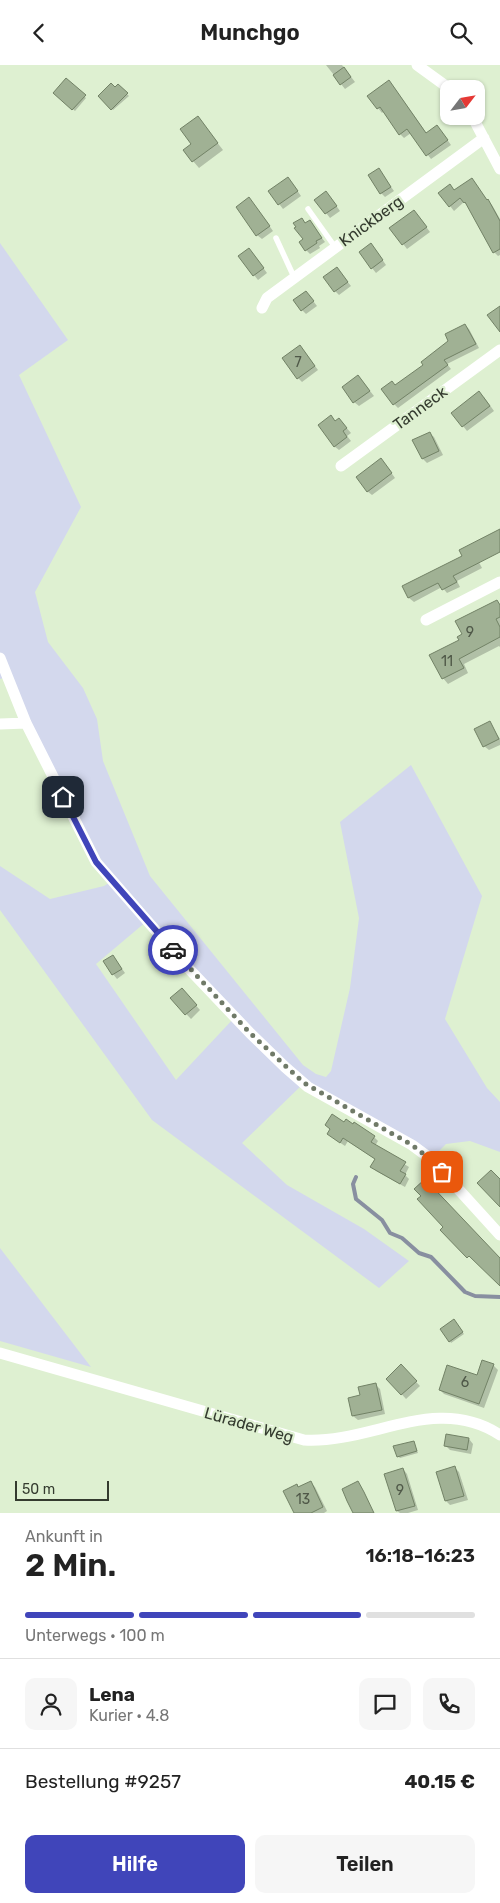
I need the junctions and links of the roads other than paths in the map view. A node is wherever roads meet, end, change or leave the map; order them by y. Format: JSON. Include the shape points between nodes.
{"nodes":[{"id":1,"x":417,"y":65,"type":"edge"},
{"id":2,"x":440,"y":82,"type":"edge"},
{"id":3,"x":477,"y":125,"type":"edge"},
{"id":4,"x":484,"y":138,"type":"junction"},
{"id":5,"x":500,"y":169,"type":"edge"},
{"id":6,"x":308,"y":209,"type":"dead end"},
{"id":7,"x":276,"y":238,"type":"dead end"},
{"id":8,"x":335,"y":247,"type":"junction"},
{"id":9,"x":294,"y":277,"type":"junction"},
{"id":10,"x":262,"y":308,"type":"dead end"},
{"id":11,"x":500,"y":350,"type":"edge"},
{"id":12,"x":341,"y":466,"type":"dead end"},
{"id":13,"x":500,"y":581,"type":"edge"},
{"id":14,"x":426,"y":620,"type":"dead end"},
{"id":15,"x":0,"y":658,"type":"edge"},
{"id":16,"x":26,"y":723,"type":"junction"},
{"id":17,"x":0,"y":724,"type":"edge"},
{"id":18,"x":500,"y":1235,"type":"edge"},
{"id":19,"x":0,"y":1353,"type":"edge"},
{"id":20,"x":500,"y":1435,"type":"edge"}],
"edges":[{"from":1,"to":2,"type":"street"},
{"from":3,"to":4,"type":"street"},
{"from":4,"to":5,"type":"street"},
{"from":4,"to":8,"type":"street","name":"Knickberg"},
{"from":6,"to":8,"type":"lane"},
{"from":7,"to":9,"type":"lane"},
{"from":8,"to":9,"type":"street","name":"Knickberg"},
{"from":9,"to":10,"type":"street","name":"Knickberg","via":[[267,297]]},
{"from":11,"to":12,"type":"street","name":"Tanneck"},
{"from":13,"to":14,"type":"street"},
{"from":15,"to":16,"type":"street"},
{"from":16,"to":17,"type":"street"},
{"from":16,"to":18,"type":"street","via":[[96,862],[191,971],[250,1033],[304,1083],[412,1145],[430,1159]]},
{"from":19,"to":20,"type":"street","name":"Lürader Weg","via":[[304,1440],[330,1440],[443,1417],[476,1423]]}]}
